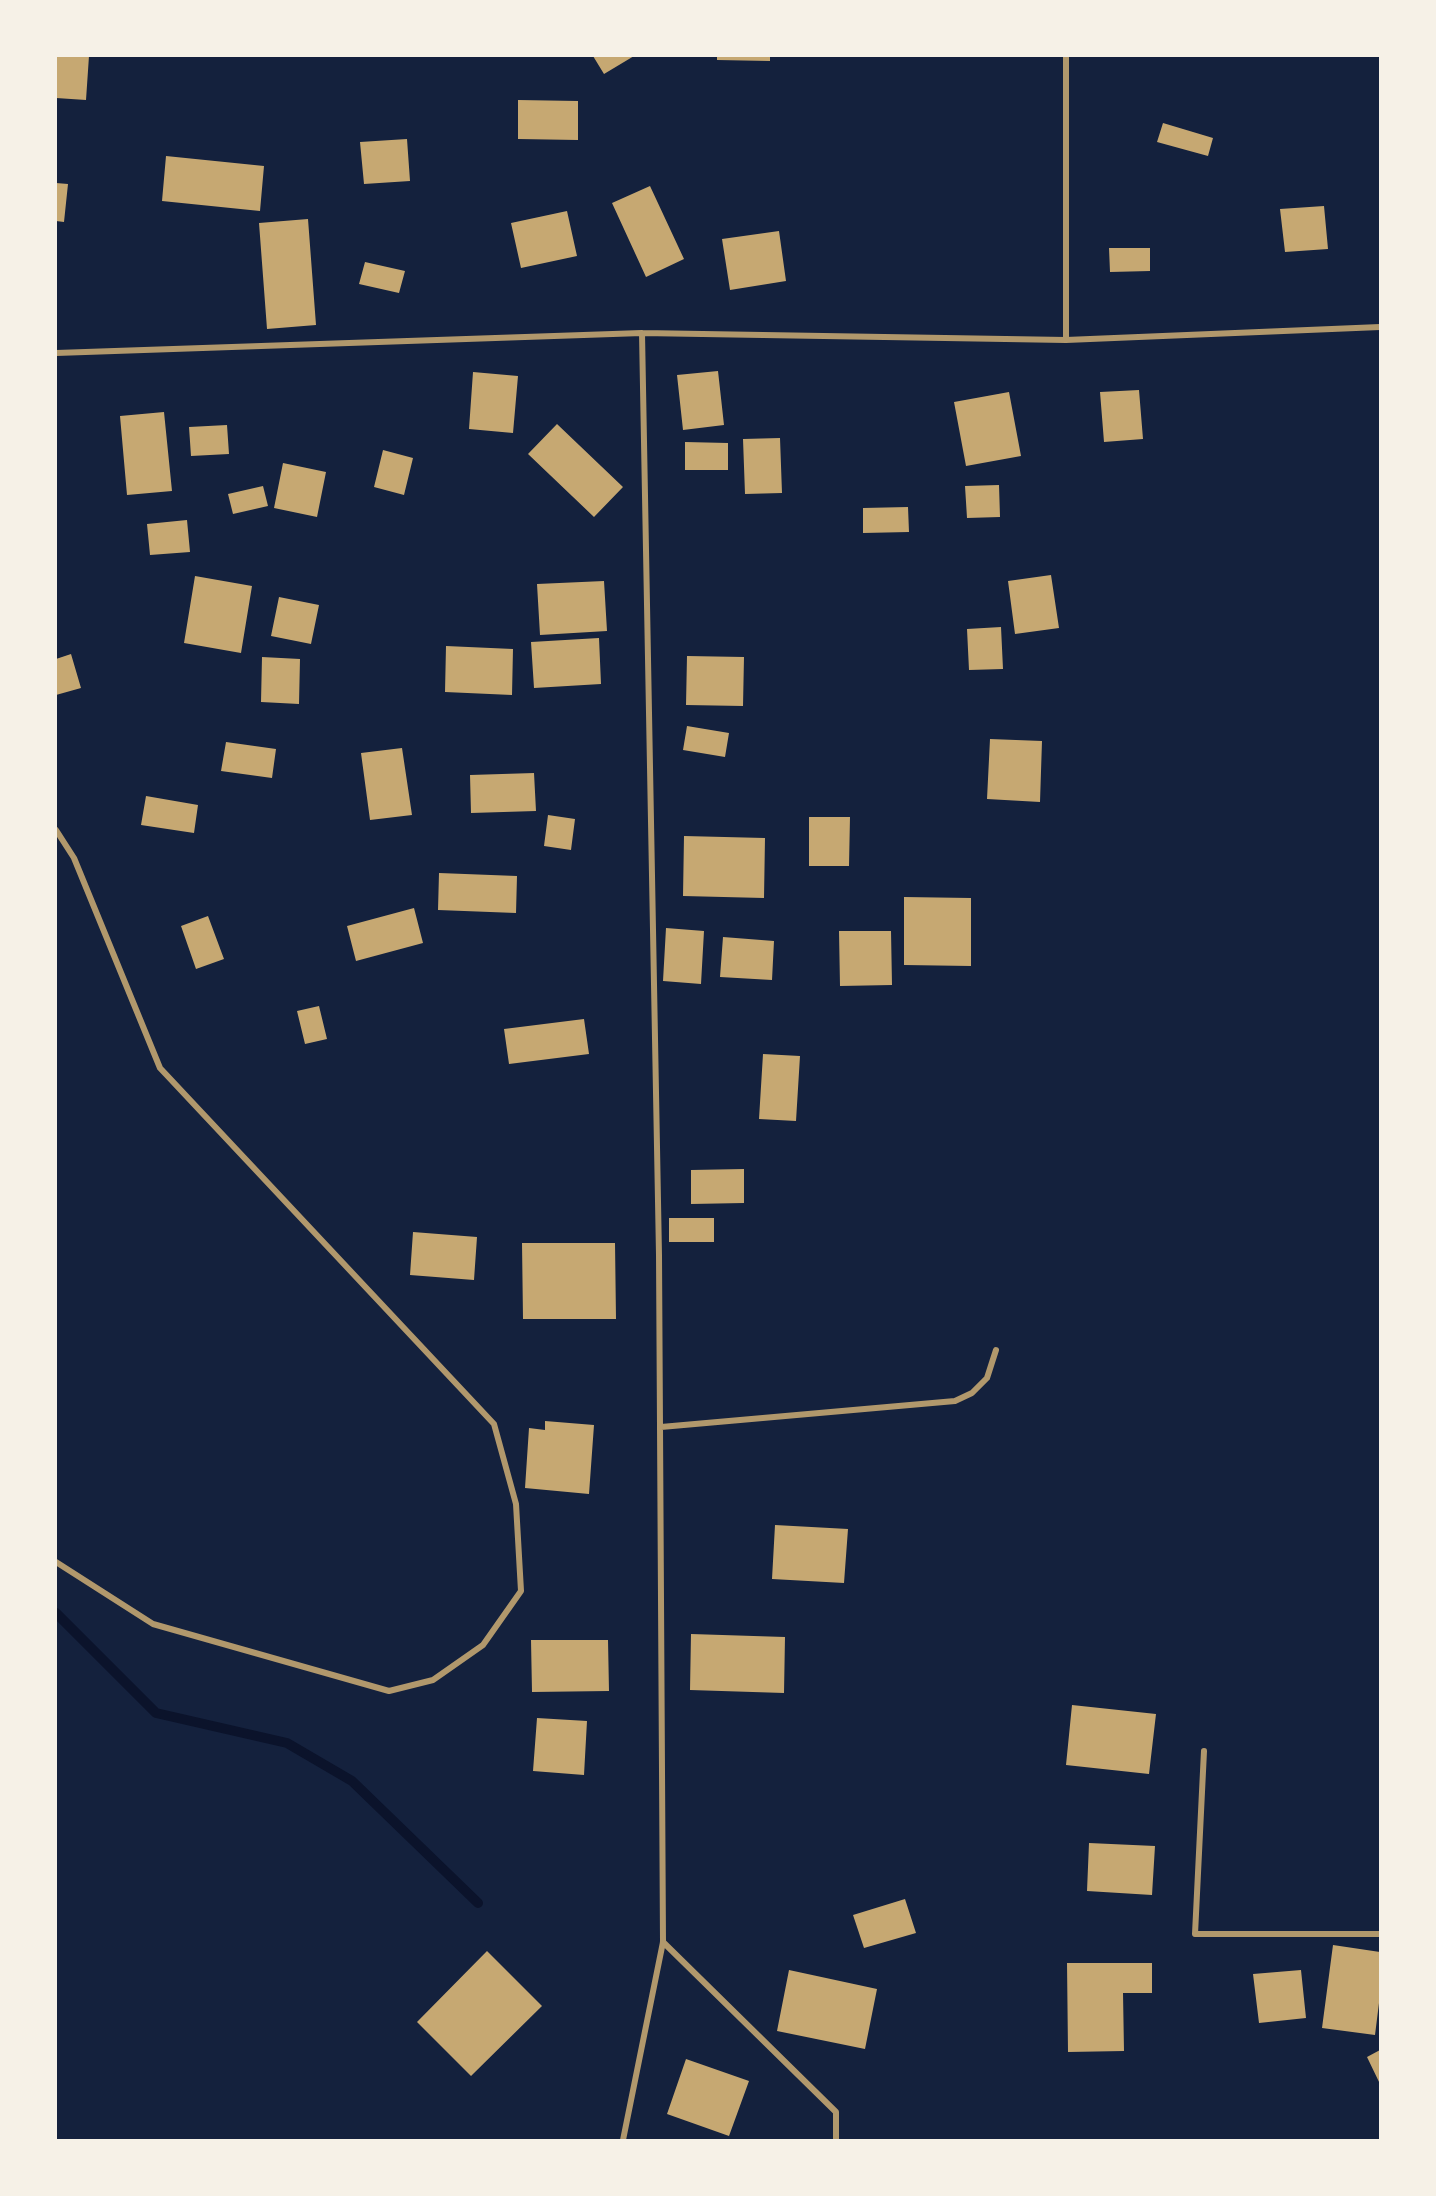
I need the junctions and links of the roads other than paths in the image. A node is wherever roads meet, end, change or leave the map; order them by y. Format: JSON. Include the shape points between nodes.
{"nodes":[{"id":1,"x":1066,"y":56,"type":"edge"},
{"id":2,"x":1380,"y":327,"type":"edge"},
{"id":3,"x":642,"y":333,"type":"junction"},
{"id":4,"x":1066,"y":340,"type":"junction"},
{"id":5,"x":56,"y":353,"type":"edge"},
{"id":6,"x":56,"y":830,"type":"edge"},
{"id":7,"x":996,"y":1350,"type":"dead end"},
{"id":8,"x":661,"y":1427,"type":"junction"},
{"id":9,"x":56,"y":1562,"type":"edge"},
{"id":10,"x":1204,"y":1751,"type":"dead end"},
{"id":11,"x":1380,"y":1934,"type":"edge"},
{"id":12,"x":663,"y":1942,"type":"junction"},
{"id":13,"x":623,"y":2140,"type":"edge"},
{"id":14,"x":836,"y":2140,"type":"edge"}],
"edges":[{"from":1,"to":4,"type":"street"},
{"from":2,"to":4,"type":"street"},
{"from":3,"to":4,"type":"street"},
{"from":3,"to":5,"type":"street"},
{"from":3,"to":8,"type":"street"},
{"from":6,"to":9,"type":"street","via":[[75,858],[160,1068],[494,1424],[516,1503],[521,1591],[483,1645],[433,1680],[389,1691],[153,1624]]},
{"from":7,"to":8,"type":"street","via":[[987,1377],[972,1393],[955,1401]]},
{"from":8,"to":12,"type":"street"},
{"from":10,"to":11,"type":"street","via":[[1195,1934]]},
{"from":12,"to":13,"type":"street"},
{"from":12,"to":14,"type":"street","via":[[836,2112]]}]}
